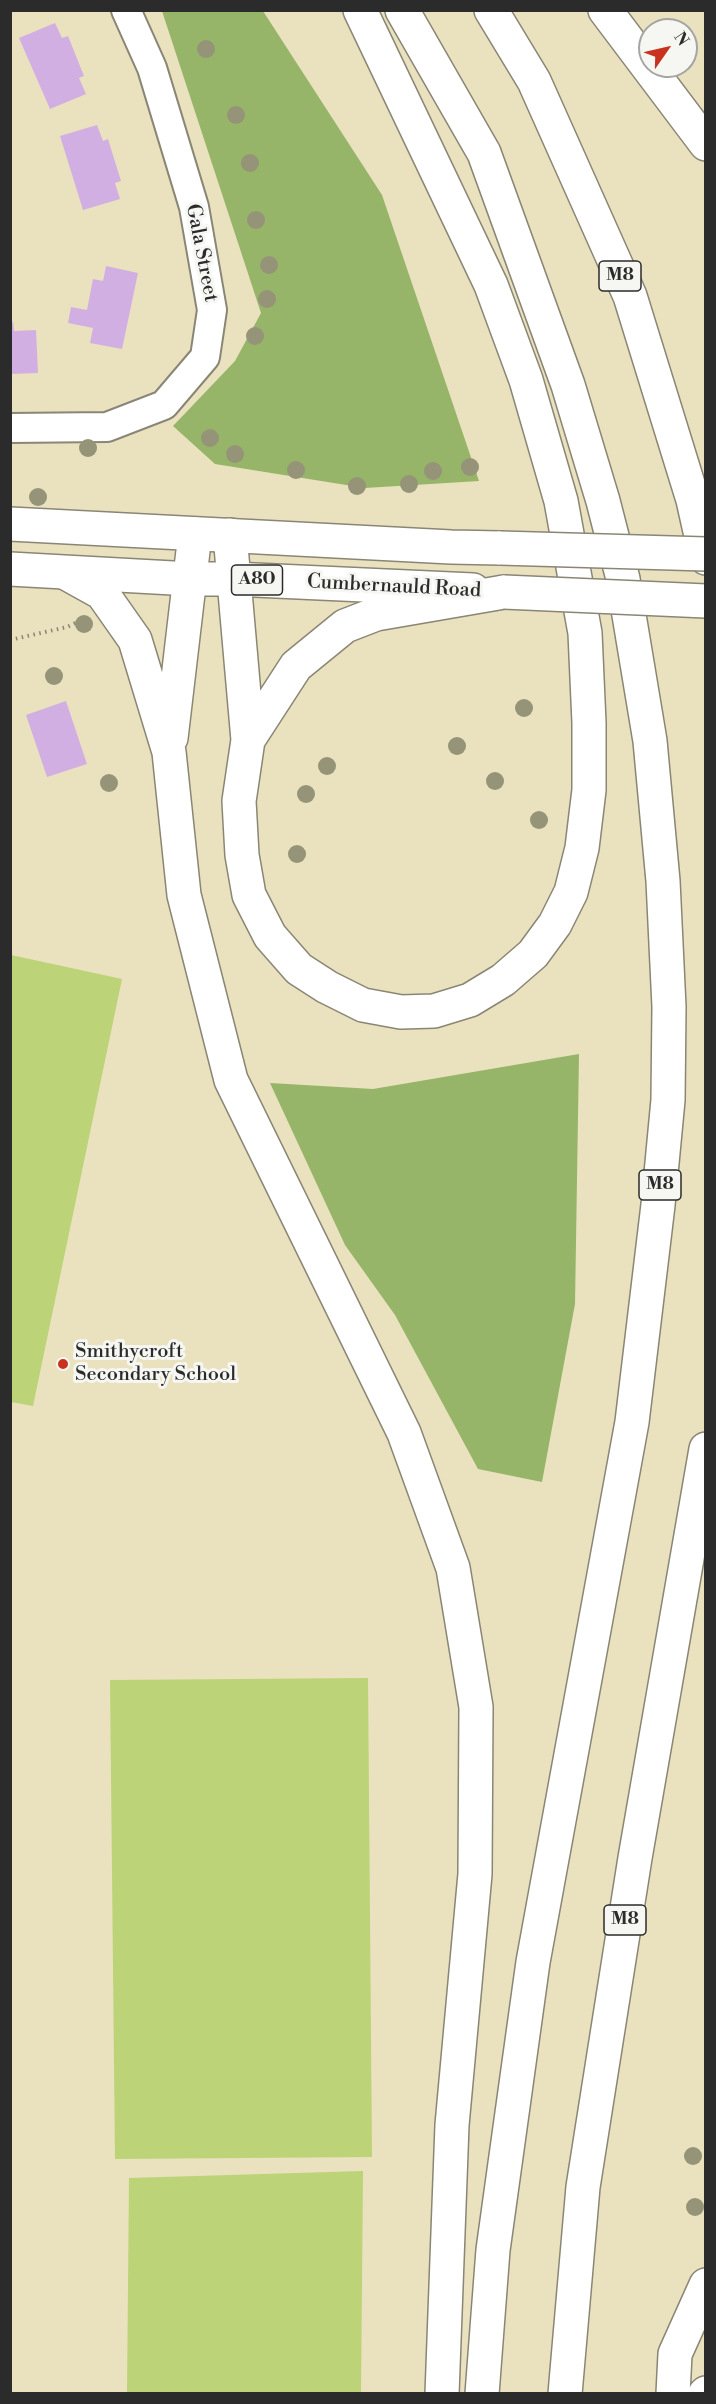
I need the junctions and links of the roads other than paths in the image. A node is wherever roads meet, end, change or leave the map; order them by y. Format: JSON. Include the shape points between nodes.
{"nodes":[{"id":1,"x":126,"y":10,"type":"edge"},
{"id":2,"x":360,"y":10,"type":"edge"},
{"id":3,"x":402,"y":10,"type":"edge"},
{"id":4,"x":491,"y":10,"type":"edge"},
{"id":5,"x":605,"y":10,"type":"edge"},
{"id":6,"x":705,"y":144,"type":"edge"},
{"id":7,"x":10,"y":428,"type":"edge"},
{"id":8,"x":10,"y":524,"type":"edge"},
{"id":9,"x":195,"y":534,"type":"junction"},
{"id":10,"x":230,"y":535,"type":"junction"},
{"id":11,"x":705,"y":556,"type":"edge"},
{"id":12,"x":10,"y":569,"type":"edge"},
{"id":13,"x":66,"y":573,"type":"junction"},
{"id":14,"x":191,"y":579,"type":"junction"},
{"id":15,"x":233,"y":579,"type":"junction"},
{"id":16,"x":504,"y":592,"type":"junction"},
{"id":17,"x":705,"y":601,"type":"edge"},
{"id":18,"x":248,"y":740,"type":"junction"},
{"id":19,"x":169,"y":752,"type":"junction"},
{"id":20,"x":705,"y":1449,"type":"edge"},
{"id":21,"x":705,"y":2285,"type":"edge"},
{"id":22,"x":442,"y":2394,"type":"edge"},
{"id":23,"x":482,"y":2394,"type":"edge"},
{"id":24,"x":565,"y":2394,"type":"edge"},
{"id":25,"x":673,"y":2394,"type":"edge"}],
"edges":[{"from":1,"to":7,"type":"street","name":"Gala Street","via":[[152,68],[194,207],[212,310],[205,357],[164,405],[107,427]]},
{"from":2,"to":18,"type":"main road","via":[[490,285],[526,380],[561,501],[585,633],[589,790],[582,848],[571,892],[555,924],[533,954],[503,980],[470,1000],[434,1011],[401,1012],[363,1005],[327,987],[299,969],[270,936],[249,895],[239,801]]},
{"from":3,"to":23,"type":"main road","number":"M8","via":[[484,153],[568,385],[603,501],[623,579],[650,741],[663,880],[669,1007],[668,1100],[632,1422],[533,1962],[493,2250]]},
{"from":4,"to":11,"type":"main road","number":"M8","via":[[534,81],[630,296],[693,500]]},
{"from":5,"to":6,"type":"main road"},
{"from":8,"to":9,"type":"main road","number":"A80"},
{"from":9,"to":10,"type":"main road","number":"A80"},
{"from":9,"to":14,"type":"main road"},
{"from":10,"to":11,"type":"main road","number":"A80","bridge":true},
{"from":10,"to":15,"type":"main road"},
{"from":12,"to":13,"type":"main road","name":"Cumbernauld Road","number":"A80"},
{"from":13,"to":14,"type":"main road","name":"Cumbernauld Road","number":"A80"},
{"from":13,"to":19,"type":"main road","via":[[102,593],[135,640]]},
{"from":14,"to":15,"type":"main road","name":"Cumbernauld Road","number":"A80"},
{"from":14,"to":19,"type":"main road"},
{"from":15,"to":16,"type":"main road","name":"Cumbernauld Road","number":"A80"},
{"from":15,"to":18,"type":"main road"},
{"from":16,"to":17,"type":"main road","name":"Cumbernauld Road","number":"A80","bridge":true},
{"from":16,"to":18,"type":"main road","via":[[376,614],[345,626],[296,666]]},
{"from":19,"to":22,"type":"main road","via":[[184,895],[231,1080],[404,1433],[455,1579],[476,1707],[474,1875],[452,2125]]},
{"from":20,"to":24,"type":"main road","number":"M8","via":[[583,2187]]},
{"from":21,"to":25,"type":"main road","via":[[675,2354]]}]}
